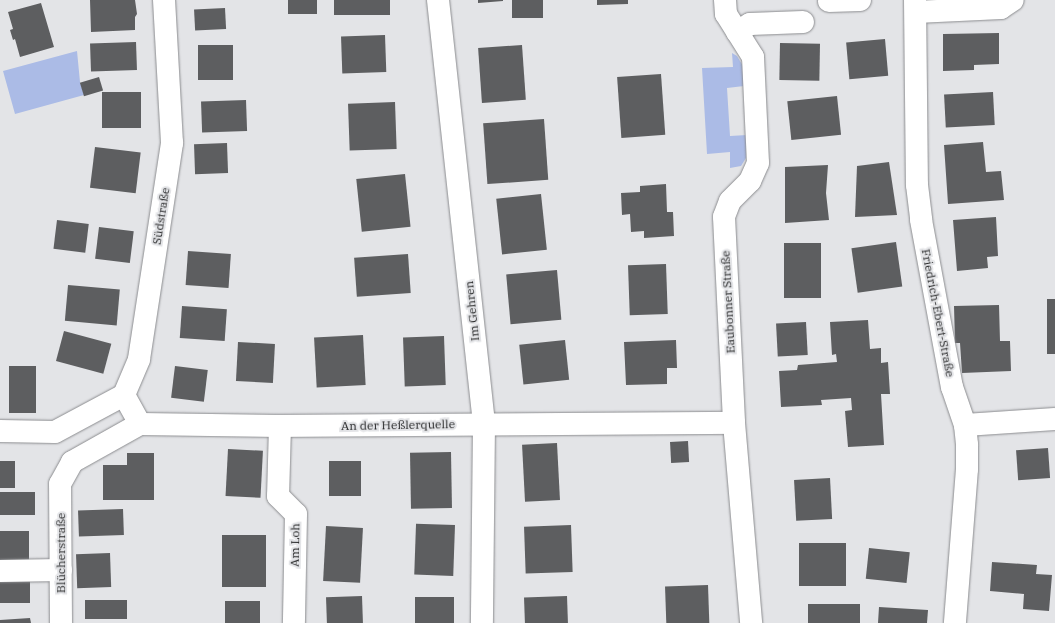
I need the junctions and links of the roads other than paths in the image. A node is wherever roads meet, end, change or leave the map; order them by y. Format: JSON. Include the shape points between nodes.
{"nodes":[{"id":1,"x":164,"y":0,"type":"edge"},
{"id":2,"x":438,"y":0,"type":"edge"},
{"id":3,"x":725,"y":0,"type":"edge"},
{"id":4,"x":860,"y":0,"type":"edge"},
{"id":5,"x":1013,"y":0,"type":"edge"},
{"id":6,"x":829,"y":2,"type":"dead end"},
{"id":7,"x":915,"y":6,"type":"edge"},
{"id":8,"x":803,"y":22,"type":"dead end"},
{"id":9,"x":737,"y":32,"type":"junction"},
{"id":10,"x":124,"y":395,"type":"junction"},
{"id":11,"x":1055,"y":419,"type":"edge"},
{"id":12,"x":484,"y":423,"type":"junction"},
{"id":13,"x":734,"y":423,"type":"junction"},
{"id":14,"x":140,"y":424,"type":"junction"},
{"id":15,"x":965,"y":425,"type":"junction"},
{"id":16,"x":280,"y":426,"type":"junction"},
{"id":17,"x":0,"y":431,"type":"edge"},
{"id":18,"x":55,"y":432,"type":"junction"},
{"id":19,"x":72,"y":462,"type":"junction"},
{"id":20,"x":61,"y":570,"type":"junction"},
{"id":21,"x":0,"y":572,"type":"edge"},
{"id":22,"x":61,"y":623,"type":"edge"},
{"id":23,"x":294,"y":623,"type":"edge"},
{"id":24,"x":482,"y":623,"type":"edge"},
{"id":25,"x":751,"y":623,"type":"edge"},
{"id":26,"x":955,"y":623,"type":"edge"}],
"edges":[{"from":1,"to":10,"type":"street","name":"Südstraße","via":[[172,144],[139,359]]},
{"from":2,"to":12,"type":"street","name":"Im Gehren"},
{"from":3,"to":9,"type":"street","name":"Eaubonner Straße","via":[[726,14]]},
{"from":4,"to":6,"type":"street"},
{"from":5,"to":7,"type":"street","via":[[1001,8]]},
{"from":7,"to":15,"type":"street","name":"Friedrich-Ebert-Straße","via":[[917,185],[921,220],[952,387]]},
{"from":8,"to":9,"type":"street","via":[[750,24]]},
{"from":9,"to":13,"type":"street","name":"Eaubonner Straße","via":[[754,57],[758,163],[750,181],[730,201],[724,217]]},
{"from":10,"to":14,"type":"street"},
{"from":10,"to":18,"type":"street"},
{"from":11,"to":15,"type":"street"},
{"from":12,"to":13,"type":"street","name":"An der Heßlerquelle"},
{"from":12,"to":16,"type":"street","name":"An der Heßlerquelle"},
{"from":12,"to":24,"type":"street","name":"Im Gehren"},
{"from":13,"to":25,"type":"street","name":"Eaubonner Straße"},
{"from":14,"to":16,"type":"street","name":"An der Heßlerquelle"},
{"from":14,"to":19,"type":"street"},
{"from":15,"to":26,"type":"street","name":"Friedrich-Ebert-Straße","via":[[967,469]]},
{"from":16,"to":23,"type":"street","name":"Am Loh","via":[[278,496],[296,514]]},
{"from":17,"to":18,"type":"street"},
{"from":18,"to":19,"type":"street"},
{"from":19,"to":20,"type":"street","name":"Blücherstraße","via":[[60,484]]},
{"from":20,"to":21,"type":"street"},
{"from":20,"to":22,"type":"street","name":"Blücherstraße"}]}
